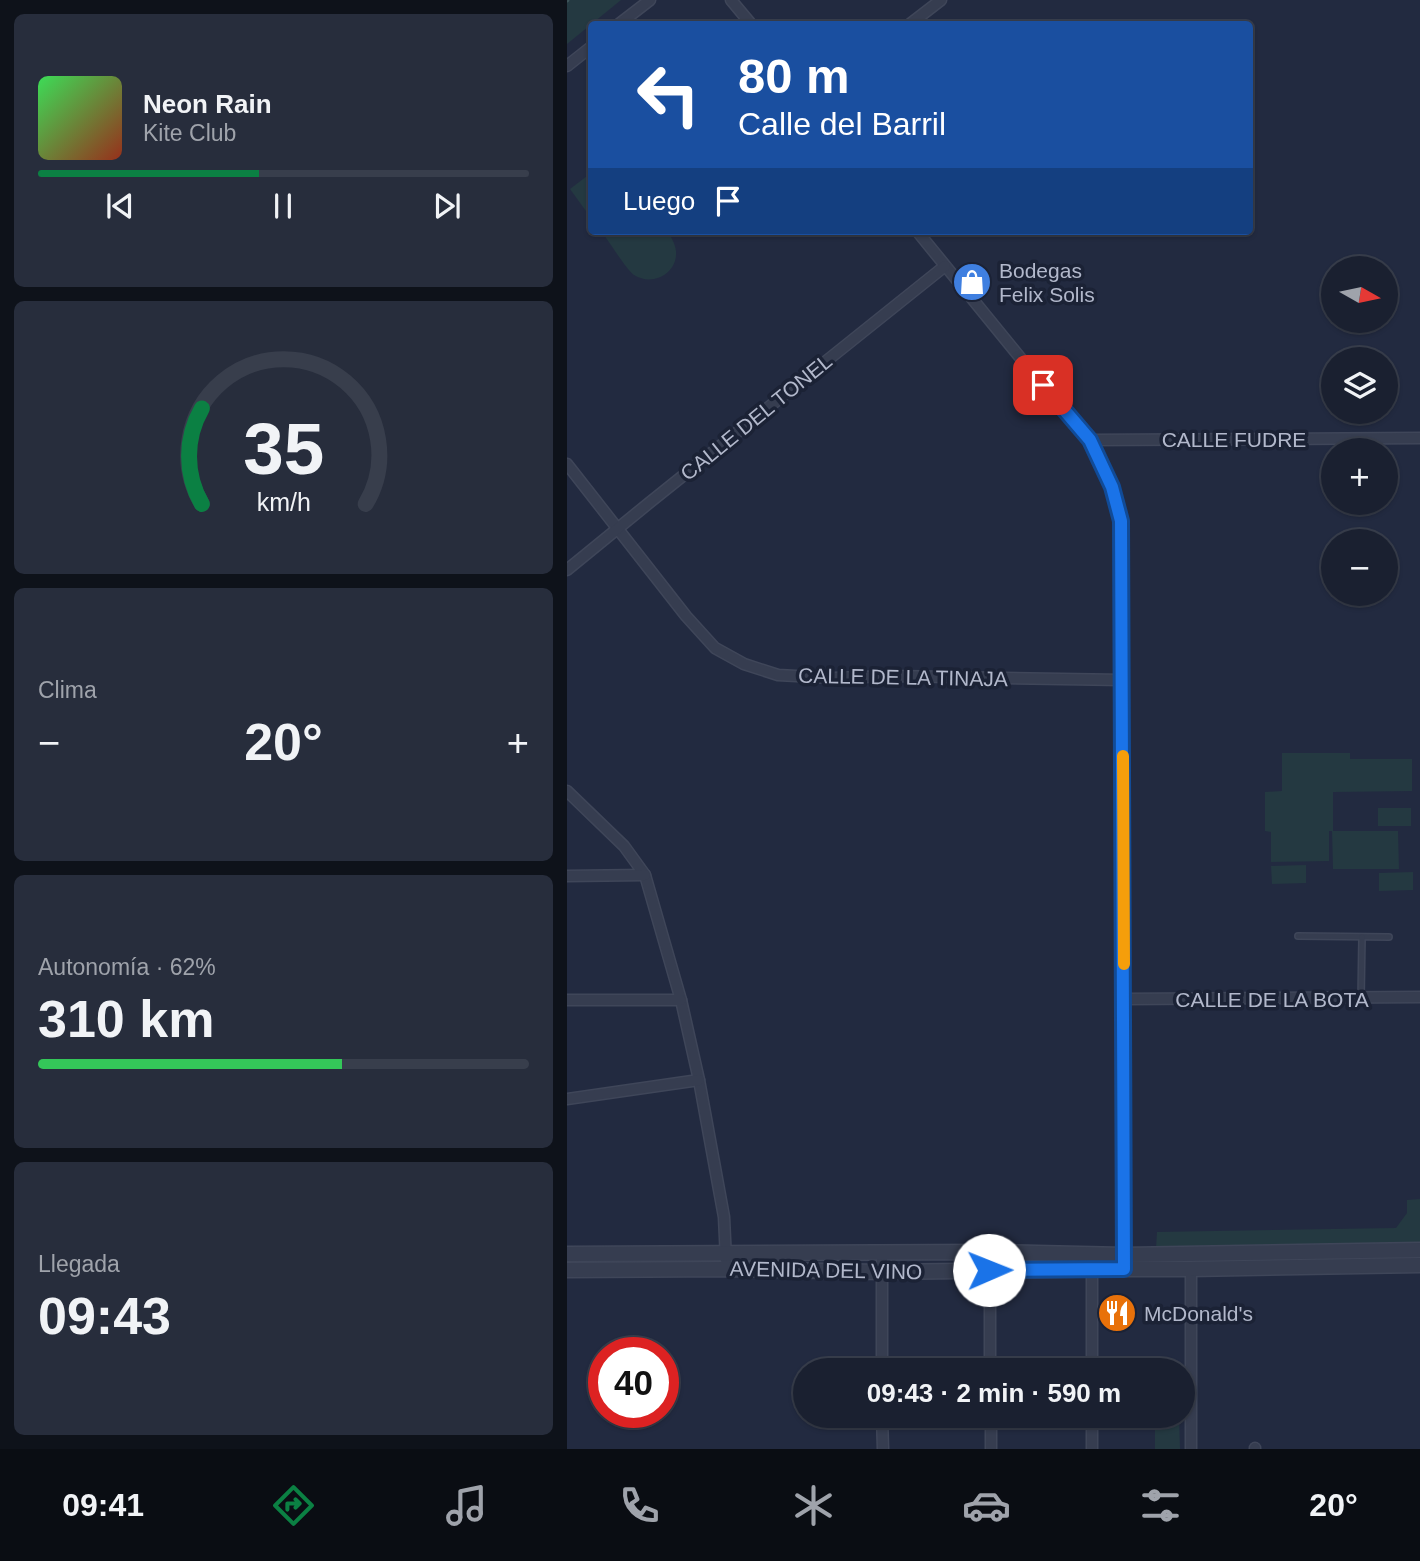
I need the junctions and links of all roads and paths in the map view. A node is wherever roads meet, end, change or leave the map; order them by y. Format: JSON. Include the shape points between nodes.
{"nodes":[{"id":1,"x":650,"y":0,"type":"edge"},
{"id":2,"x":731,"y":0,"type":"edge"},
{"id":3,"x":941,"y":0,"type":"edge"},
{"id":4,"x":623,"y":21,"type":"edge"},
{"id":5,"x":748,"y":21,"type":"edge"},
{"id":6,"x":914,"y":21,"type":"edge"},
{"id":7,"x":588,"y":49,"type":"edge"},
{"id":8,"x":567,"y":66,"type":"edge"},
{"id":9,"x":920,"y":235,"type":"edge"},
{"id":10,"x":946,"y":266,"type":"junction"},
{"id":11,"x":1420,"y":438,"type":"edge"},
{"id":12,"x":1090,"y":440,"type":"junction"},
{"id":13,"x":567,"y":464,"type":"edge"},
{"id":14,"x":617,"y":529,"type":"junction"},
{"id":15,"x":567,"y":570,"type":"edge"},
{"id":16,"x":1123,"y":680,"type":"junction"},
{"id":17,"x":567,"y":791,"type":"edge"},
{"id":18,"x":645,"y":874,"type":"junction"},
{"id":19,"x":567,"y":876,"type":"edge"},
{"id":20,"x":1298,"y":936,"type":"dead end"},
{"id":21,"x":1362,"y":937,"type":"junction"},
{"id":22,"x":1389,"y":937,"type":"dead end"},
{"id":23,"x":1361,"y":998,"type":"junction"},
{"id":24,"x":1420,"y":998,"type":"edge"},
{"id":25,"x":1124,"y":999,"type":"junction"},
{"id":26,"x":567,"y":1000,"type":"edge"},
{"id":27,"x":681,"y":1000,"type":"junction"},
{"id":28,"x":699,"y":1080,"type":"junction"},
{"id":29,"x":567,"y":1098,"type":"edge"},
{"id":30,"x":1420,"y":1250,"type":"edge"},
{"id":31,"x":882,"y":1252,"type":"junction"},
{"id":32,"x":990,"y":1252,"type":"junction"},
{"id":33,"x":726,"y":1253,"type":"junction"},
{"id":34,"x":567,"y":1254,"type":"edge"},
{"id":35,"x":1124,"y":1262,"type":"junction"},
{"id":36,"x":1420,"y":1265,"type":"edge"},
{"id":37,"x":727,"y":1269,"type":"junction"},
{"id":38,"x":1092,"y":1269,"type":"junction"},
{"id":39,"x":1191,"y":1269,"type":"junction"},
{"id":40,"x":567,"y":1270,"type":"edge"},
{"id":41,"x":989,"y":1270,"type":"junction"},
{"id":42,"x":881,"y":1272,"type":"junction"},
{"id":43,"x":882,"y":1358,"type":"edge"},
{"id":44,"x":990,"y":1358,"type":"edge"},
{"id":45,"x":1092,"y":1358,"type":"edge"},
{"id":46,"x":883,"y":1428,"type":"edge"},
{"id":47,"x":991,"y":1428,"type":"edge"},
{"id":48,"x":1092,"y":1428,"type":"edge"},
{"id":49,"x":883,"y":1449,"type":"edge"},
{"id":50,"x":991,"y":1449,"type":"edge"},
{"id":51,"x":1093,"y":1449,"type":"edge"},
{"id":52,"x":1191,"y":1449,"type":"edge"}],
"edges":[{"from":1,"to":4,"type":"street"},
{"from":2,"to":5,"type":"street"},
{"from":3,"to":6,"type":"street"},
{"from":7,"to":8,"type":"street"},
{"from":9,"to":10,"type":"street"},
{"from":10,"to":12,"type":"street"},
{"from":10,"to":14,"type":"street","name":"CALLE DEL TONEL"},
{"from":11,"to":12,"type":"street","name":"CALLE FUDRE"},
{"from":12,"to":16,"type":"street","via":[[1112,487],[1121,521]]},
{"from":13,"to":14,"type":"street","name":"CALLE DE LA TINAJA"},
{"from":14,"to":15,"type":"street","name":"CALLE DEL TONEL"},
{"from":14,"to":16,"type":"street","name":"CALLE DE LA TINAJA","via":[[715,648],[778,675]]},
{"from":16,"to":25,"type":"street"},
{"from":17,"to":18,"type":"street","via":[[624,846]]},
{"from":18,"to":19,"type":"street"},
{"from":18,"to":27,"type":"street"},
{"from":20,"to":21,"type":"lane"},
{"from":21,"to":22,"type":"lane"},
{"from":21,"to":23,"type":"lane"},
{"from":23,"to":24,"type":"street","name":"CALLE DE LA BOTA"},
{"from":23,"to":25,"type":"street","name":"CALLE DE LA BOTA"},
{"from":25,"to":35,"type":"street"},
{"from":26,"to":27,"type":"street"},
{"from":27,"to":28,"type":"street"},
{"from":28,"to":29,"type":"street"},
{"from":28,"to":33,"type":"street","via":[[724,1217]]},
{"from":30,"to":35,"type":"street","name":"AVENIDA DEL VINO"},
{"from":31,"to":32,"type":"street","name":"AVENIDA DEL VINO"},
{"from":31,"to":33,"type":"street","name":"AVENIDA DEL VINO"},
{"from":31,"to":42,"type":"street"},
{"from":32,"to":35,"type":"street","name":"AVENIDA DEL VINO"},
{"from":32,"to":41,"type":"street"},
{"from":33,"to":34,"type":"street","name":"AVENIDA DEL VINO"},
{"from":33,"to":37,"type":"street"},
{"from":35,"to":38,"type":"street","name":"AVENIDA DEL VINO"},
{"from":35,"to":39,"type":"street","name":"AVENIDA DEL VINO"},
{"from":36,"to":39,"type":"street","name":"AVENIDA DEL VINO"},
{"from":37,"to":40,"type":"street","name":"AVENIDA DEL VINO"},
{"from":37,"to":42,"type":"street","name":"AVENIDA DEL VINO"},
{"from":38,"to":41,"type":"street","name":"AVENIDA DEL VINO"},
{"from":38,"to":45,"type":"street"},
{"from":39,"to":52,"type":"street"},
{"from":41,"to":42,"type":"street","name":"AVENIDA DEL VINO"},
{"from":41,"to":44,"type":"street"},
{"from":42,"to":43,"type":"street"},
{"from":46,"to":49,"type":"street"},
{"from":47,"to":50,"type":"street"},
{"from":48,"to":51,"type":"street"}]}
